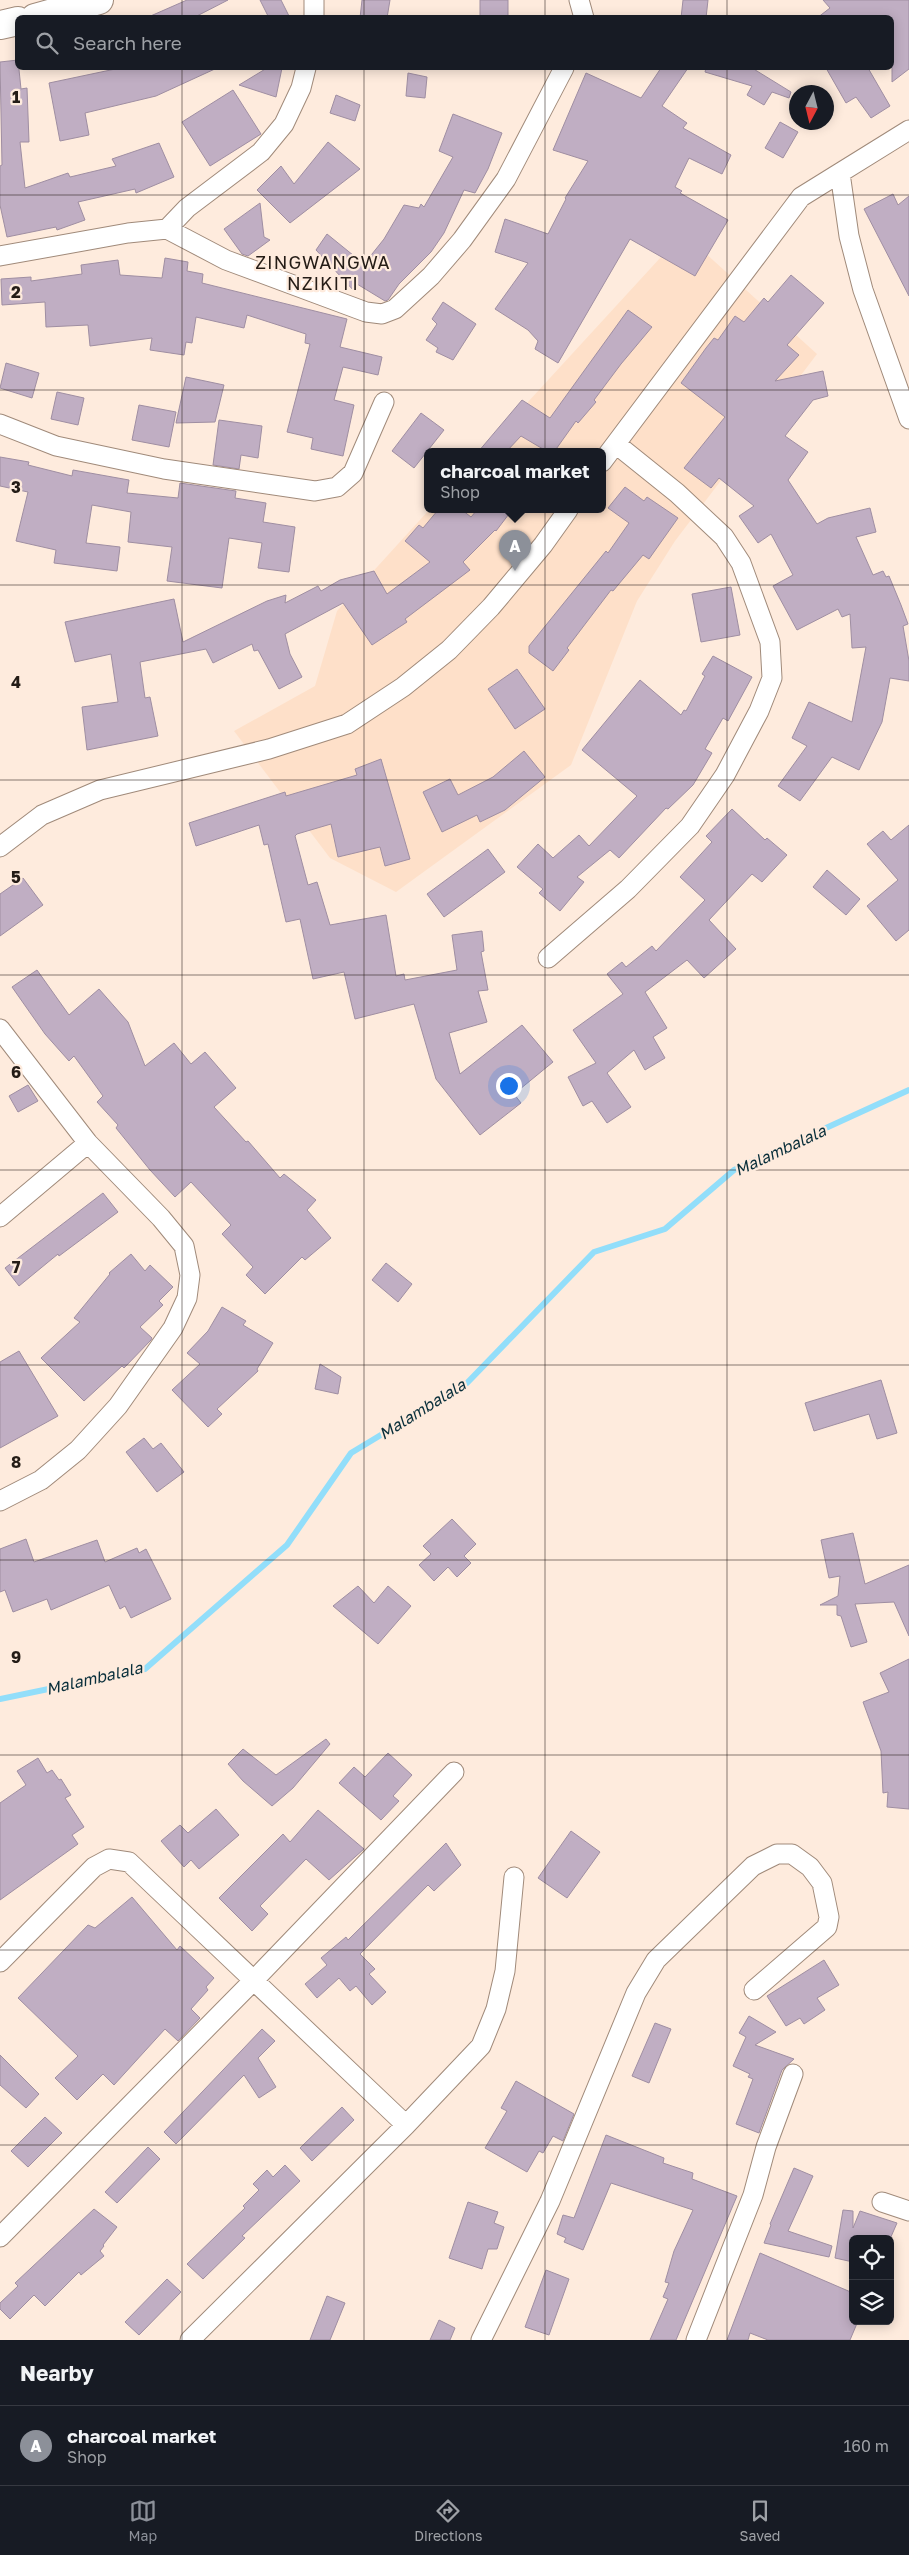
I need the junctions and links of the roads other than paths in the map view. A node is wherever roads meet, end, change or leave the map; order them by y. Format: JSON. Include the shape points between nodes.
{"nodes":[{"id":1,"x":99,"y":0,"type":"edge"},
{"id":2,"x":314,"y":0,"type":"edge"},
{"id":3,"x":579,"y":0,"type":"edge"},
{"id":4,"x":46,"y":15,"type":"edge"},
{"id":5,"x":314,"y":15,"type":"edge"},
{"id":6,"x":583,"y":15,"type":"edge"},
{"id":7,"x":15,"y":22,"type":"edge"},
{"id":8,"x":0,"y":25,"type":"edge"},
{"id":9,"x":306,"y":70,"type":"edge"},
{"id":10,"x":563,"y":70,"type":"edge"},
{"id":11,"x":909,"y":130,"type":"edge"},
{"id":12,"x":840,"y":173,"type":"junction"},
{"id":13,"x":167,"y":229,"type":"junction"},
{"id":14,"x":0,"y":256,"type":"edge"},
{"id":15,"x":384,"y":402,"type":"dead end"},
{"id":16,"x":909,"y":419,"type":"edge"},
{"id":17,"x":0,"y":424,"type":"edge"},
{"id":18,"x":616,"y":444,"type":"junction"},
{"id":19,"x":606,"y":457,"type":"edge"},
{"id":20,"x":566,"y":513,"type":"edge"},
{"id":21,"x":0,"y":847,"type":"edge"},
{"id":22,"x":548,"y":958,"type":"dead end"},
{"id":23,"x":0,"y":1029,"type":"edge"},
{"id":24,"x":88,"y":1143,"type":"junction"},
{"id":25,"x":0,"y":1217,"type":"edge"},
{"id":26,"x":0,"y":1501,"type":"edge"},
{"id":27,"x":454,"y":1772,"type":"dead end"},
{"id":28,"x":514,"y":1877,"type":"dead end"},
{"id":29,"x":0,"y":1962,"type":"edge"},
{"id":30,"x":253,"y":1981,"type":"junction"},
{"id":31,"x":754,"y":1990,"type":"dead end"},
{"id":32,"x":792,"y":2074,"type":"dead end"},
{"id":33,"x":406,"y":2125,"type":"junction"},
{"id":34,"x":882,"y":2202,"type":"dead end"},
{"id":35,"x":909,"y":2211,"type":"edge"},
{"id":36,"x":0,"y":2237,"type":"edge"},
{"id":37,"x":190,"y":2340,"type":"edge"},
{"id":38,"x":481,"y":2340,"type":"edge"},
{"id":39,"x":696,"y":2340,"type":"edge"}],
"edges":[{"from":1,"to":4,"type":"street"},
{"from":2,"to":5,"type":"street"},
{"from":3,"to":6,"type":"street"},
{"from":7,"to":8,"type":"street"},
{"from":9,"to":13,"type":"street","via":[[284,124],[261,152],[187,208]]},
{"from":10,"to":13,"type":"street","via":[[506,179],[462,240],[431,276],[395,308],[382,314],[366,312],[226,260]]},
{"from":11,"to":12,"type":"street"},
{"from":12,"to":16,"type":"street","via":[[849,236],[861,281]]},
{"from":12,"to":18,"type":"street","via":[[801,196]]},
{"from":13,"to":14,"type":"street"},
{"from":15,"to":17,"type":"street","via":[[353,473],[337,487],[314,491],[164,469],[56,446]]},
{"from":18,"to":19,"type":"street"},
{"from":18,"to":22,"type":"street","via":[[677,493],[724,537],[741,563],[770,642],[772,678],[759,711],[725,775],[690,826],[628,889]]},
{"from":20,"to":21,"type":"street","via":[[491,607],[449,650],[403,687],[347,724],[269,749],[100,790],[42,815]]},
{"from":23,"to":24,"type":"street"},
{"from":24,"to":25,"type":"street"},
{"from":24,"to":26,"type":"street","via":[[184,1246],[190,1275],[188,1298],[173,1328],[143,1372],[118,1406],[78,1450],[41,1480]]},
{"from":27,"to":30,"type":"street"},
{"from":28,"to":33,"type":"street","via":[[505,1971],[496,2009],[481,2046]]},
{"from":29,"to":30,"type":"street","via":[[94,1867],[109,1859],[129,1862]]},
{"from":30,"to":33,"type":"street"},
{"from":30,"to":36,"type":"street"},
{"from":31,"to":38,"type":"street","via":[[827,1927],[829,1917],[822,1883],[810,1866],[792,1854],[777,1854],[753,1866],[656,1960],[636,1993],[550,2201]]},
{"from":32,"to":39,"type":"street","via":[[753,2194]]},
{"from":33,"to":37,"type":"street"},
{"from":34,"to":35,"type":"street"}]}
